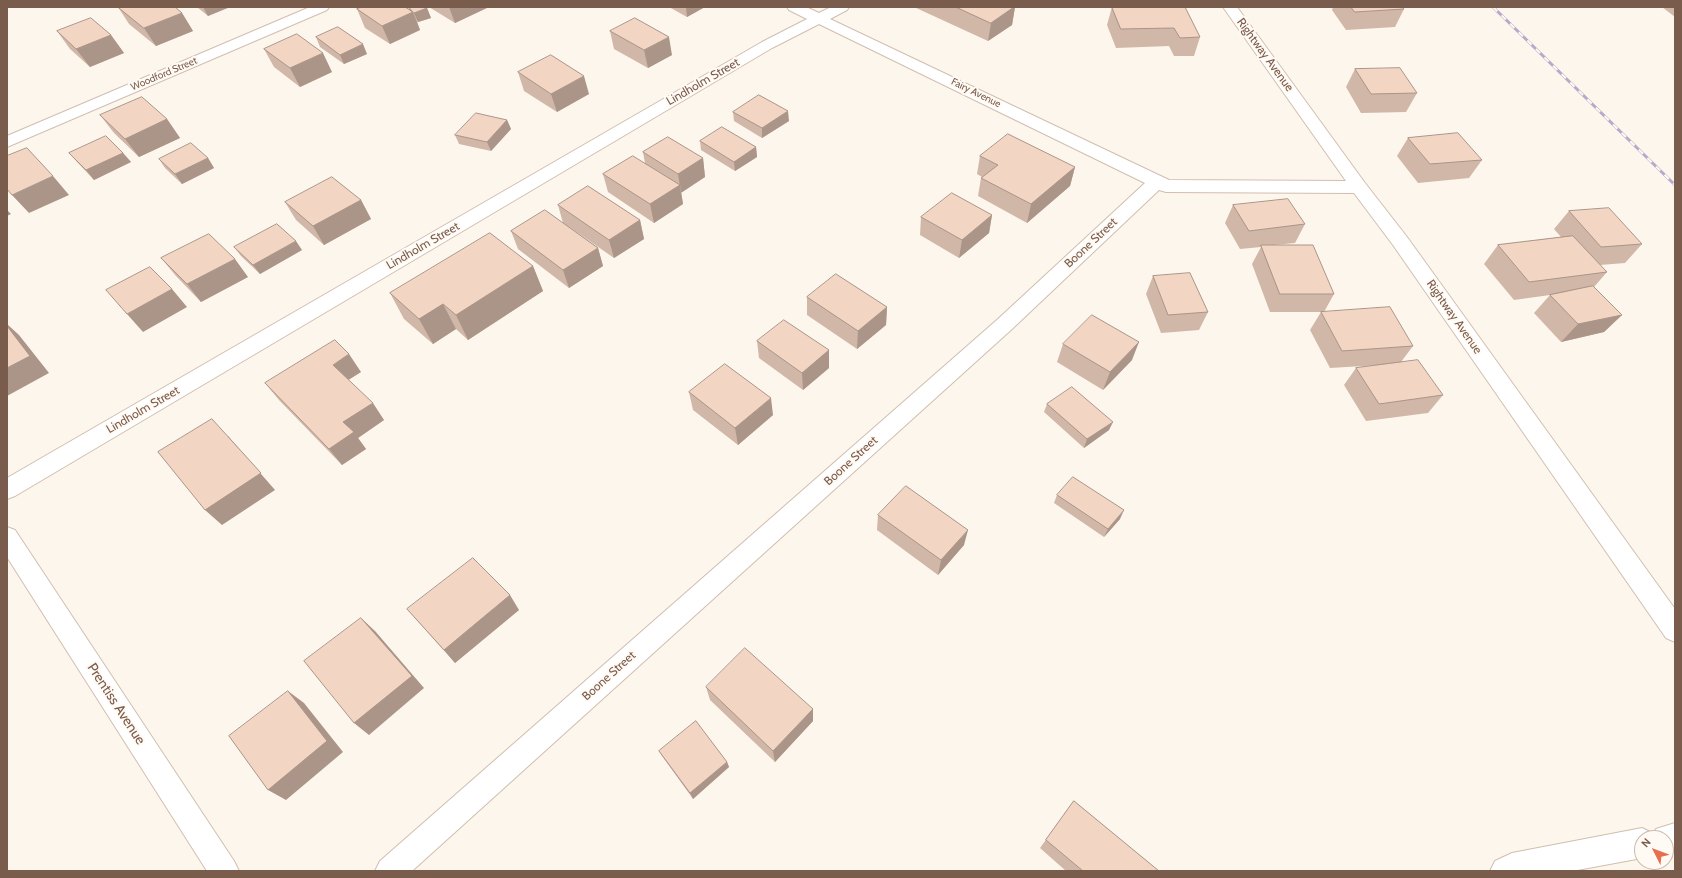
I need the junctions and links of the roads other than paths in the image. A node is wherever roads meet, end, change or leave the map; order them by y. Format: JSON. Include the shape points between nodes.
{"nodes":[{"id":1,"x":322,"y":7,"type":"edge"},
{"id":2,"x":794,"y":7,"type":"edge"},
{"id":3,"x":842,"y":7,"type":"edge"},
{"id":4,"x":1230,"y":7,"type":"edge"},
{"id":5,"x":820,"y":19,"type":"junction"},
{"id":6,"x":7,"y":142,"type":"edge"},
{"id":7,"x":1157,"y":182,"type":"junction"},
{"id":8,"x":1359,"y":188,"type":"junction"},
{"id":9,"x":7,"y":489,"type":"edge"},
{"id":10,"x":7,"y":537,"type":"edge"},
{"id":11,"x":1675,"y":630,"type":"edge"},
{"id":12,"x":1634,"y":845,"type":"edge"},
{"id":13,"x":224,"y":871,"type":"edge"},
{"id":14,"x":390,"y":871,"type":"edge"},
{"id":15,"x":1505,"y":871,"type":"edge"}],
"edges":[{"from":1,"to":6,"type":"street","name":"Woodford Street"},
{"from":2,"to":5,"type":"street","name":"Fairy Avenue"},
{"from":3,"to":5,"type":"street","name":"Lindholm Street"},
{"from":4,"to":8,"type":"street","name":"Rightway Avenue"},
{"from":5,"to":7,"type":"street","name":"Fairy Avenue"},
{"from":5,"to":9,"type":"street","name":"Lindholm Street","via":[[768,45]]},
{"from":7,"to":8,"type":"street","via":[[1166,186]]},
{"from":7,"to":14,"type":"street","name":"Boone Street","via":[[1005,324]]},
{"from":8,"to":11,"type":"street","name":"Rightway Avenue","via":[[1400,240]]},
{"from":10,"to":13,"type":"street","name":"Prentiss Avenue"},
{"from":12,"to":15,"type":"street"}]}
